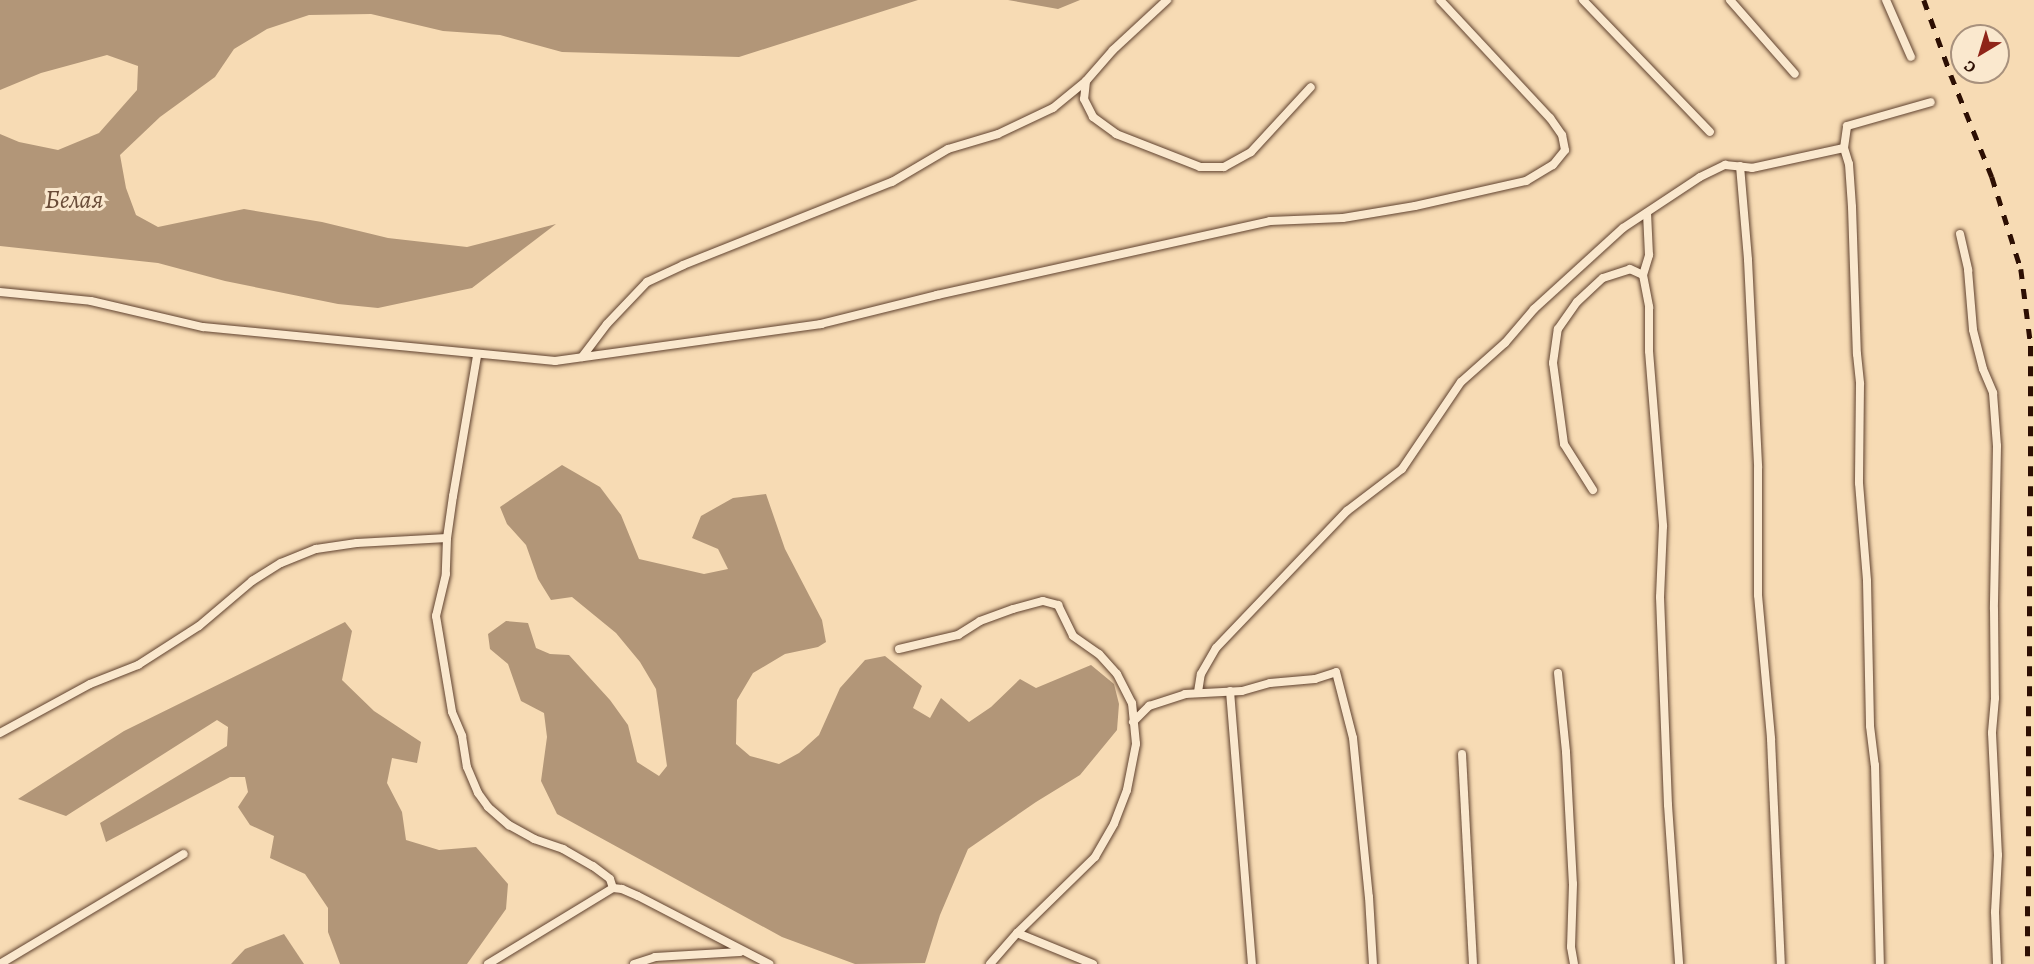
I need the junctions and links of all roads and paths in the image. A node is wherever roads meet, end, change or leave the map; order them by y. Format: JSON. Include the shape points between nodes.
{"nodes":[{"id":1,"x":1167,"y":0,"type":"edge"},
{"id":2,"x":1440,"y":0,"type":"edge"},
{"id":3,"x":1583,"y":0,"type":"edge"},
{"id":4,"x":1730,"y":0,"type":"edge"},
{"id":5,"x":1886,"y":0,"type":"edge"},
{"id":6,"x":1911,"y":57,"type":"dead end"},
{"id":7,"x":1795,"y":74,"type":"dead end"},
{"id":8,"x":1086,"y":81,"type":"junction"},
{"id":9,"x":1311,"y":87,"type":"dead end"},
{"id":10,"x":1931,"y":102,"type":"dead end"},
{"id":11,"x":1710,"y":132,"type":"dead end"},
{"id":12,"x":1844,"y":148,"type":"junction"},
{"id":13,"x":1740,"y":166,"type":"junction"},
{"id":14,"x":1647,"y":213,"type":"junction"},
{"id":15,"x":1960,"y":234,"type":"dead end"},
{"id":16,"x":1643,"y":275,"type":"junction"},
{"id":17,"x":0,"y":292,"type":"edge"},
{"id":18,"x":477,"y":356,"type":"junction"},
{"id":19,"x":582,"y":357,"type":"junction"},
{"id":20,"x":1593,"y":490,"type":"dead end"},
{"id":21,"x":447,"y":538,"type":"junction"},
{"id":22,"x":899,"y":649,"type":"dead end"},
{"id":23,"x":1558,"y":674,"type":"dead end"},
{"id":24,"x":1230,"y":691,"type":"junction"},
{"id":25,"x":1198,"y":692,"type":"junction"},
{"id":26,"x":1133,"y":722,"type":"junction"},
{"id":27,"x":0,"y":733,"type":"edge"},
{"id":28,"x":1462,"y":754,"type":"dead end"},
{"id":29,"x":184,"y":854,"type":"dead end"},
{"id":30,"x":613,"y":888,"type":"junction"},
{"id":31,"x":1017,"y":933,"type":"junction"},
{"id":32,"x":743,"y":952,"type":"junction"},
{"id":33,"x":0,"y":964,"type":"edge"},
{"id":34,"x":488,"y":964,"type":"edge"},
{"id":35,"x":633,"y":964,"type":"edge"},
{"id":36,"x":769,"y":964,"type":"edge"},
{"id":37,"x":990,"y":964,"type":"edge"},
{"id":38,"x":1094,"y":964,"type":"edge"},
{"id":39,"x":1252,"y":964,"type":"edge"},
{"id":40,"x":1373,"y":964,"type":"edge"},
{"id":41,"x":1473,"y":964,"type":"edge"},
{"id":42,"x":1574,"y":964,"type":"edge"},
{"id":43,"x":1679,"y":964,"type":"edge"},
{"id":44,"x":1781,"y":964,"type":"edge"},
{"id":45,"x":1880,"y":964,"type":"edge"},
{"id":46,"x":1997,"y":964,"type":"edge"}],
"edges":[{"from":1,"to":8,"type":"lane"},
{"from":2,"to":19,"type":"lane","via":[[1562,135],[1565,150],[1553,165],[1526,181],[1343,218],[1270,221],[821,324]]},
{"from":3,"to":11,"type":"lane"},
{"from":4,"to":7,"type":"lane"},
{"from":5,"to":6,"type":"lane"},
{"from":8,"to":9,"type":"lane","via":[[1084,99],[1093,117],[1116,134],[1200,167],[1224,167],[1251,152]]},
{"from":8,"to":19,"type":"lane","via":[[1053,108],[998,134],[948,149],[892,182],[647,282]]},
{"from":10,"to":12,"type":"lane","via":[[1847,126]]},
{"from":12,"to":13,"type":"lane","via":[[1752,168]]},
{"from":12,"to":45,"type":"lane","via":[[1852,207],[1860,384],[1859,483],[1867,581]]},
{"from":13,"to":14,"type":"lane","via":[[1725,165],[1700,177]]},
{"from":13,"to":44,"type":"lane","via":[[1758,457],[1758,595],[1771,739]]},
{"from":14,"to":16,"type":"lane","via":[[1649,255]]},
{"from":14,"to":25,"type":"lane","via":[[1584,261],[1505,343],[1461,382],[1402,469],[1347,511],[1216,648],[1201,674]]},
{"from":15,"to":46,"type":"lane","via":[[1968,270],[1973,330],[1993,393],[1997,446],[1992,732],[1998,855]]},
{"from":16,"to":20,"type":"lane","via":[[1630,269],[1603,278],[1577,302],[1558,329],[1553,363],[1564,444]]},
{"from":16,"to":43,"type":"lane","via":[[1649,307],[1649,351],[1664,526],[1660,597]]},
{"from":17,"to":18,"type":"lane","via":[[91,301],[203,327]]},
{"from":18,"to":19,"type":"lane","via":[[555,362]]},
{"from":18,"to":21,"type":"lane"},
{"from":21,"to":27,"type":"lane","via":[[326,547],[281,563],[252,581],[199,626],[138,665],[90,684]]},
{"from":21,"to":30,"type":"lane","via":[[437,632],[452,712],[478,793],[509,825],[593,866],[610,879]]},
{"from":22,"to":26,"type":"lane","via":[[958,635],[980,621],[1013,609],[1043,601],[1058,604],[1073,636],[1099,654],[1117,674],[1132,703]]},
{"from":23,"to":42,"type":"lane","via":[[1566,752]]},
{"from":24,"to":25,"type":"lane"},
{"from":24,"to":39,"type":"lane"},
{"from":24,"to":40,"type":"lane","via":[[1315,679],[1336,672],[1353,738]]},
{"from":25,"to":26,"type":"lane","via":[[1149,706]]},
{"from":26,"to":31,"type":"lane","via":[[1136,744],[1128,790],[1114,825],[1095,856]]},
{"from":28,"to":41,"type":"lane"},
{"from":29,"to":33,"type":"lane"},
{"from":30,"to":32,"type":"lane","via":[[638,896]]},
{"from":30,"to":34,"type":"lane"},
{"from":31,"to":37,"type":"lane"},
{"from":31,"to":38,"type":"lane"},
{"from":32,"to":35,"type":"lane","via":[[655,957]]},
{"from":32,"to":36,"type":"lane"}]}
